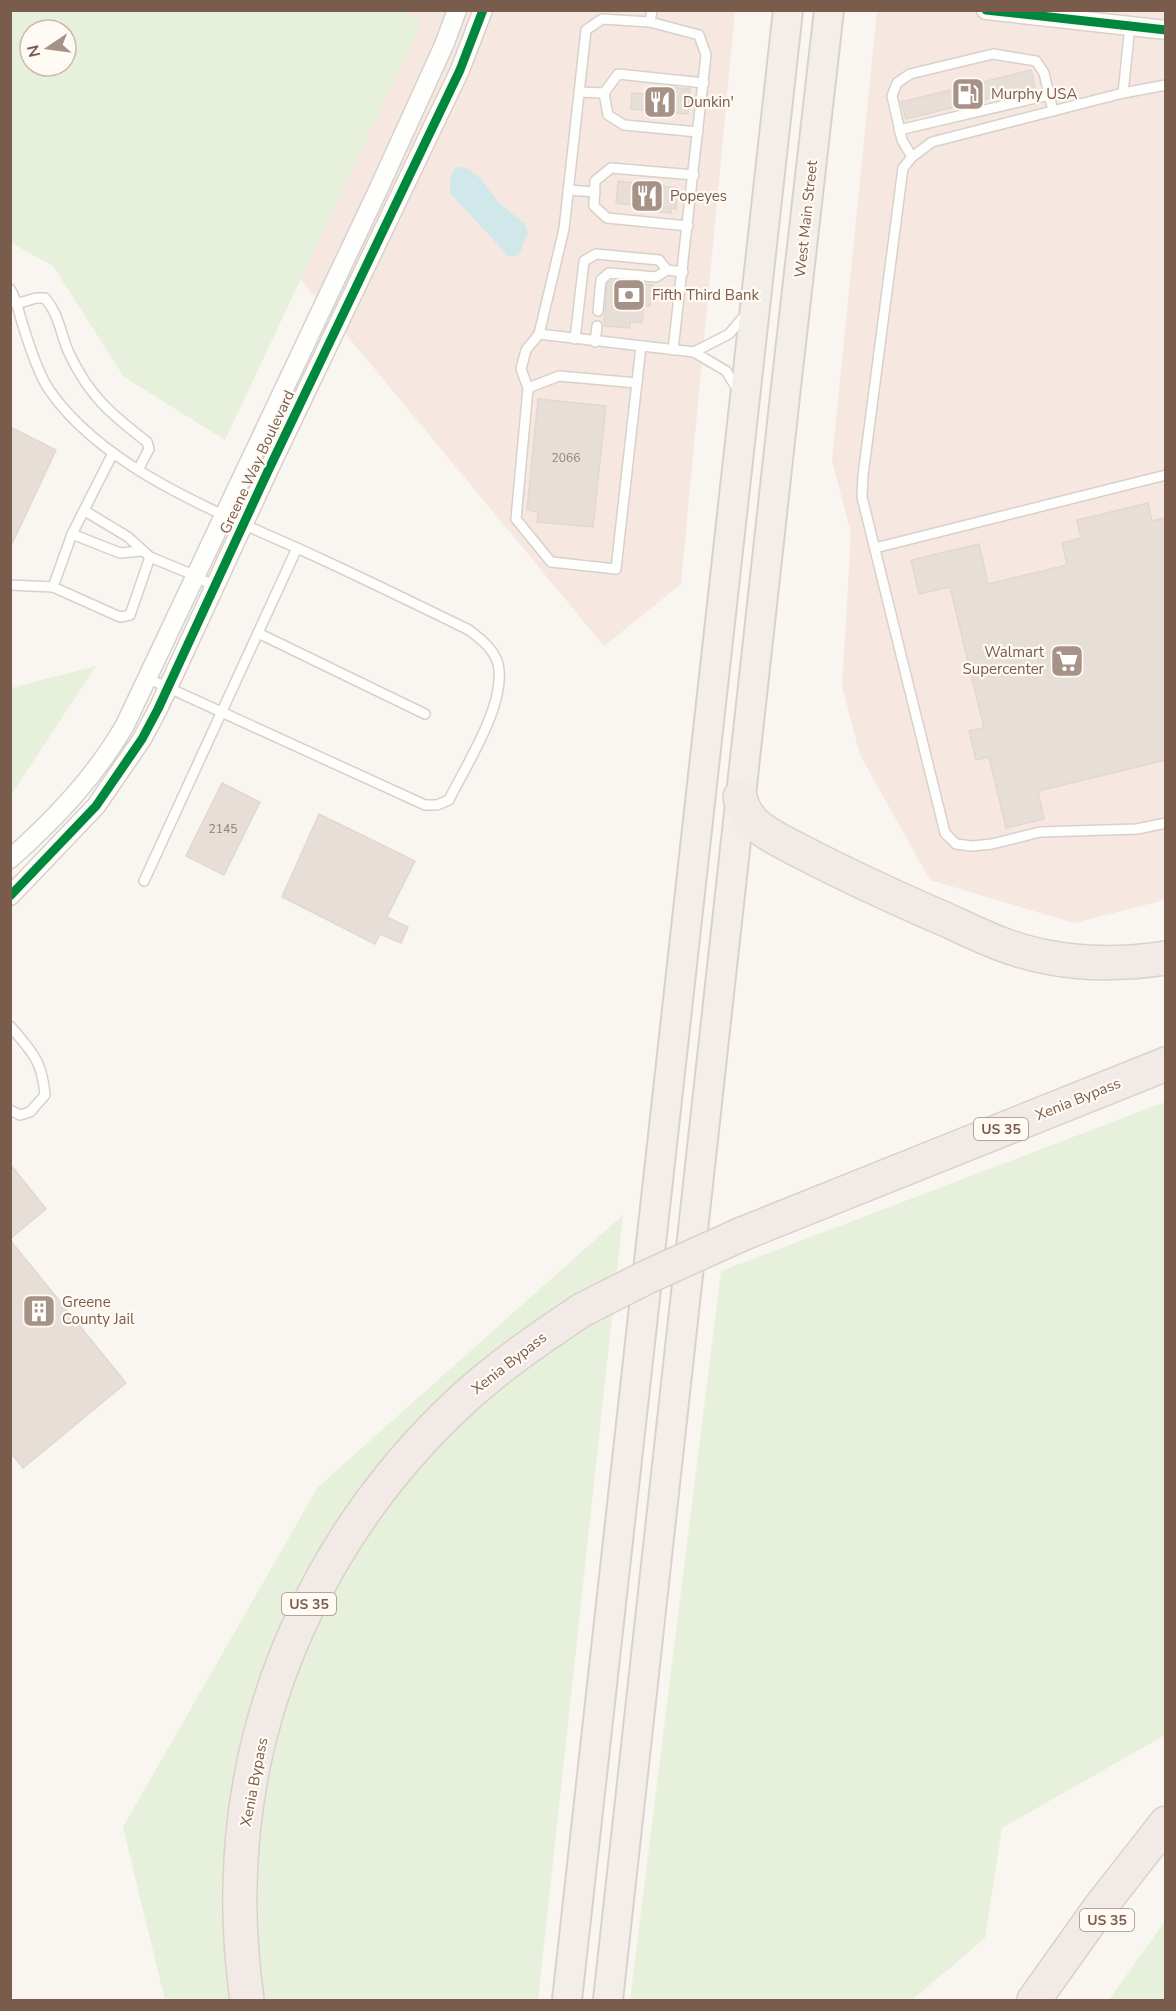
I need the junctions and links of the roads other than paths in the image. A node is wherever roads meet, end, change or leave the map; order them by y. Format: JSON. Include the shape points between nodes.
{"nodes":[{"id":1,"x":457,"y":10,"type":"edge"},
{"id":2,"x":483,"y":10,"type":"edge"},
{"id":3,"x":652,"y":10,"type":"edge"},
{"id":4,"x":789,"y":10,"type":"edge"},
{"id":5,"x":829,"y":10,"type":"edge"},
{"id":6,"x":986,"y":10,"type":"edge"},
{"id":7,"x":1131,"y":18,"type":"edge"},
{"id":8,"x":650,"y":22,"type":"junction"},
{"id":9,"x":1166,"y":30,"type":"edge"},
{"id":10,"x":704,"y":83,"type":"junction"},
{"id":11,"x":1166,"y":85,"type":"edge"},
{"id":12,"x":579,"y":92,"type":"junction"},
{"id":13,"x":604,"y":93,"type":"junction"},
{"id":14,"x":1123,"y":93,"type":"junction"},
{"id":15,"x":1049,"y":95,"type":"junction"},
{"id":16,"x":1053,"y":111,"type":"junction"},
{"id":17,"x":900,"y":130,"type":"junction"},
{"id":18,"x":698,"y":132,"type":"junction"},
{"id":19,"x":912,"y":157,"type":"junction"},
{"id":20,"x":694,"y":176,"type":"junction"},
{"id":21,"x":568,"y":190,"type":"junction"},
{"id":22,"x":595,"y":192,"type":"junction"},
{"id":23,"x":688,"y":226,"type":"junction"},
{"id":24,"x":667,"y":270,"type":"junction"},
{"id":25,"x":683,"y":272,"type":"junction"},
{"id":26,"x":10,"y":289,"type":"edge"},
{"id":27,"x":16,"y":304,"type":"junction"},
{"id":28,"x":755,"y":304,"type":"junction"},
{"id":29,"x":598,"y":311,"type":"dead end"},
{"id":30,"x":597,"y":326,"type":"dead end"},
{"id":31,"x":539,"y":334,"type":"junction"},
{"id":32,"x":575,"y":339,"type":"junction"},
{"id":33,"x":595,"y":342,"type":"junction"},
{"id":34,"x":641,"y":346,"type":"junction"},
{"id":35,"x":673,"y":350,"type":"junction"},
{"id":36,"x":694,"y":352,"type":"junction"},
{"id":37,"x":637,"y":383,"type":"junction"},
{"id":38,"x":528,"y":388,"type":"junction"},
{"id":39,"x":743,"y":412,"type":"junction"},
{"id":40,"x":114,"y":453,"type":"junction"},
{"id":41,"x":138,"y":470,"type":"junction"},
{"id":42,"x":1166,"y":475,"type":"edge"},
{"id":43,"x":86,"y":511,"type":"junction"},
{"id":44,"x":225,"y":515,"type":"junction"},
{"id":45,"x":244,"y":524,"type":"junction"},
{"id":46,"x":72,"y":534,"type":"junction"},
{"id":47,"x":297,"y":548,"type":"junction"},
{"id":48,"x":875,"y":548,"type":"junction"},
{"id":49,"x":142,"y":551,"type":"junction"},
{"id":50,"x":150,"y":557,"type":"junction"},
{"id":51,"x":196,"y":576,"type":"junction"},
{"id":52,"x":10,"y":585,"type":"edge"},
{"id":53,"x":215,"y":586,"type":"junction"},
{"id":54,"x":53,"y":587,"type":"junction"},
{"id":55,"x":258,"y":633,"type":"junction"},
{"id":56,"x":147,"y":678,"type":"junction"},
{"id":57,"x":168,"y":688,"type":"junction"},
{"id":58,"x":221,"y":714,"type":"junction"},
{"id":59,"x":425,"y":714,"type":"dead end"},
{"id":60,"x":740,"y":797,"type":"junction"},
{"id":61,"x":1166,"y":823,"type":"edge"},
{"id":62,"x":10,"y":859,"type":"edge"},
{"id":63,"x":144,"y":881,"type":"dead end"},
{"id":64,"x":10,"y":896,"type":"edge"},
{"id":65,"x":1166,"y":958,"type":"edge"},
{"id":66,"x":10,"y":1026,"type":"edge"},
{"id":67,"x":1166,"y":1064,"type":"edge"},
{"id":68,"x":10,"y":1110,"type":"edge"},
{"id":69,"x":1166,"y":1823,"type":"edge"},
{"id":70,"x":1166,"y":1841,"type":"edge"},
{"id":71,"x":247,"y":2001,"type":"edge"},
{"id":72,"x":567,"y":2001,"type":"edge"},
{"id":73,"x":608,"y":2001,"type":"edge"},
{"id":74,"x":1034,"y":2001,"type":"edge"},
{"id":75,"x":1050,"y":2001,"type":"edge"}],
"edges":[{"from":1,"to":44,"type":"street","name":"Greene Way Boulevard","via":[[435,66]]},
{"from":2,"to":45,"type":"street","name":"Greene Way Boulevard","via":[[455,81]]},
{"from":3,"to":8,"type":"lane"},
{"from":4,"to":28,"type":"main road"},
{"from":5,"to":60,"type":"main road","name":"West Main Street"},
{"from":6,"to":7,"type":"street"},
{"from":7,"to":9,"type":"street"},
{"from":7,"to":14,"type":"lane"},
{"from":8,"to":10,"type":"lane","via":[[699,35],[706,55]]},
{"from":8,"to":12,"type":"lane","via":[[602,19],[586,30]]},
{"from":10,"to":13,"type":"lane","via":[[618,74]]},
{"from":10,"to":18,"type":"lane"},
{"from":11,"to":14,"type":"lane"},
{"from":12,"to":13,"type":"lane"},
{"from":12,"to":21,"type":"lane"},
{"from":13,"to":18,"type":"lane","via":[[608,115],[624,125]]},
{"from":14,"to":16,"type":"lane"},
{"from":15,"to":16,"type":"lane"},
{"from":15,"to":17,"type":"lane"},
{"from":15,"to":17,"type":"lane","via":[[1044,73],[1036,61],[993,54],[910,74],[897,83],[892,96]]},
{"from":16,"to":19,"type":"lane","via":[[932,142]]},
{"from":17,"to":19,"type":"lane"},
{"from":18,"to":20,"type":"lane"},
{"from":19,"to":48,"type":"lane","via":[[903,168],[863,475],[862,498]]},
{"from":20,"to":22,"type":"lane","via":[[611,168],[595,181]]},
{"from":20,"to":23,"type":"lane"},
{"from":21,"to":22,"type":"lane"},
{"from":21,"to":31,"type":"lane","via":[[564,229]]},
{"from":22,"to":23,"type":"lane","via":[[594,206],[608,218]]},
{"from":23,"to":25,"type":"lane"},
{"from":24,"to":25,"type":"lane"},
{"from":24,"to":29,"type":"lane","via":[[656,277],[609,273],[601,280]]},
{"from":24,"to":32,"type":"lane","via":[[659,260],[596,254],[584,261]]},
{"from":25,"to":35,"type":"lane"},
{"from":26,"to":27,"type":"lane"},
{"from":27,"to":40,"type":"lane","via":[[48,389],[75,421]]},
{"from":27,"to":41,"type":"lane","via":[[45,298],[54,309],[69,352],[92,393],[112,415],[147,442],[149,449]]},
{"from":28,"to":36,"type":"lane","via":[[729,334]]},
{"from":28,"to":39,"type":"main road"},
{"from":30,"to":33,"type":"lane"},
{"from":31,"to":32,"type":"lane"},
{"from":31,"to":38,"type":"lane","via":[[526,350],[520,369]]},
{"from":32,"to":33,"type":"lane"},
{"from":33,"to":34,"type":"lane"},
{"from":34,"to":35,"type":"lane"},
{"from":34,"to":37,"type":"lane"},
{"from":35,"to":36,"type":"lane"},
{"from":36,"to":39,"type":"lane","via":[[726,371]]},
{"from":37,"to":38,"type":"lane","via":[[560,376]]},
{"from":37,"to":38,"type":"lane","via":[[616,569],[551,562],[516,519]]},
{"from":39,"to":72,"type":"main road"},
{"from":40,"to":41,"type":"lane"},
{"from":40,"to":43,"type":"lane"},
{"from":41,"to":44,"type":"lane"},
{"from":42,"to":48,"type":"lane"},
{"from":43,"to":46,"type":"lane"},
{"from":43,"to":49,"type":"lane","via":[[128,537]]},
{"from":44,"to":45,"type":"lane"},
{"from":44,"to":51,"type":"street","name":"Greene Way Boulevard"},
{"from":45,"to":47,"type":"lane"},
{"from":45,"to":53,"type":"street","name":"Greene Way Boulevard"},
{"from":46,"to":49,"type":"lane","via":[[120,553]]},
{"from":46,"to":54,"type":"lane"},
{"from":47,"to":55,"type":"lane"},
{"from":47,"to":58,"type":"lane","via":[[469,630],[487,644],[500,668],[496,705],[449,800],[437,805],[425,805]]},
{"from":48,"to":61,"type":"lane","via":[[945,833],[956,844],[993,844],[1040,832],[1137,830]]},
{"from":49,"to":50,"type":"lane"},
{"from":50,"to":51,"type":"lane"},
{"from":50,"to":54,"type":"lane","via":[[130,615],[120,617]]},
{"from":51,"to":53,"type":"lane"},
{"from":51,"to":56,"type":"street","name":"Greene Way Boulevard"},
{"from":52,"to":54,"type":"lane"},
{"from":53,"to":57,"type":"street","name":"Greene Way Boulevard"},
{"from":55,"to":58,"type":"lane"},
{"from":55,"to":59,"type":"lane"},
{"from":56,"to":57,"type":"lane"},
{"from":56,"to":62,"type":"street","name":"Greene Way Boulevard","via":[[109,754],[52,821]]},
{"from":57,"to":58,"type":"lane"},
{"from":57,"to":64,"type":"street","name":"Greene Way Boulevard","via":[[142,740],[96,806]]},
{"from":58,"to":63,"type":"lane"},
{"from":60,"to":65,"type":"highway","via":[[748,817],[761,830],[875,888],[1013,949],[1085,962],[1135,963]]},
{"from":60,"to":73,"type":"main road","name":"West Main Street"},
{"from":66,"to":68,"type":"lane","via":[[34,1055],[43,1075],[45,1095],[30,1112],[20,1115]]},
{"from":67,"to":71,"type":"highway","name":"Xenia Bypass","number":"US 35","bridge":true,"via":[[742,1234],[582,1310],[505,1364],[414,1448],[379,1489],[320,1581],[275,1687],[246,1816],[240,1919]]},
{"from":69,"to":74,"type":"highway"},
{"from":70,"to":75,"type":"highway","number":"US 35"}]}
